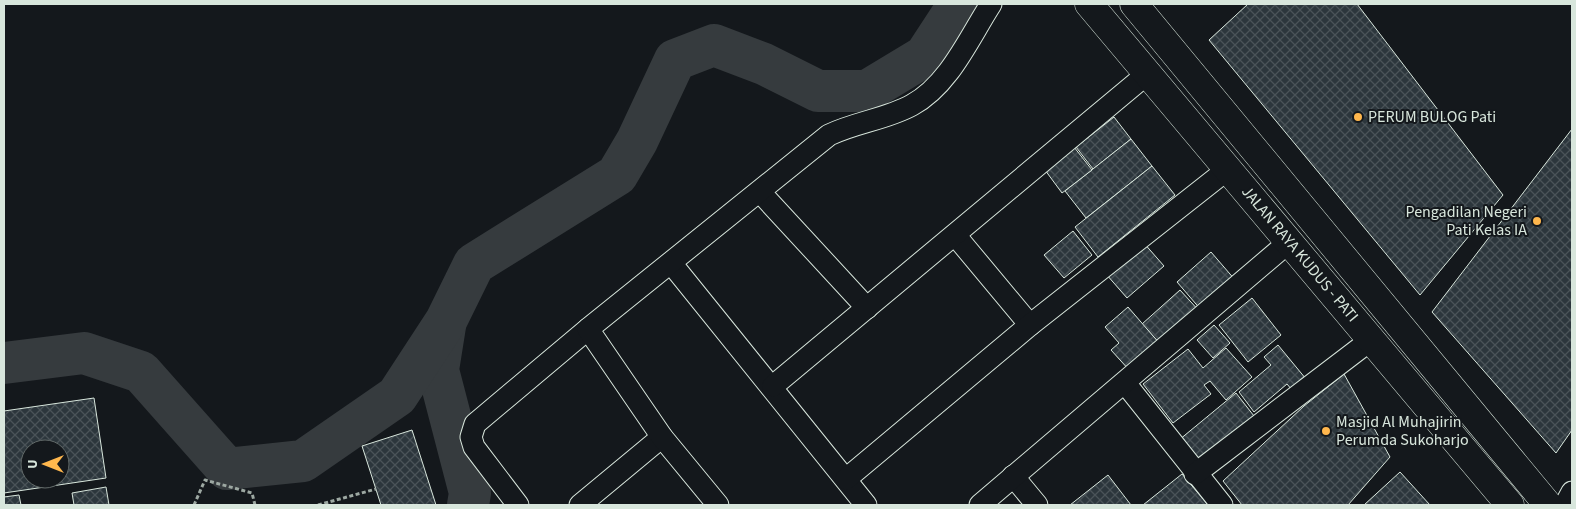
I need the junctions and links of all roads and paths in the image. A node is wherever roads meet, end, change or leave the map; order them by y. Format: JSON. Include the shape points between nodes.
{"nodes":[{"id":1,"x":991,"y":4,"type":"edge"},
{"id":2,"x":1089,"y":4,"type":"edge"},
{"id":3,"x":1134,"y":4,"type":"edge"},
{"id":4,"x":1147,"y":74,"type":"junction"},
{"id":5,"x":1228,"y":169,"type":"junction"},
{"id":6,"x":760,"y":192,"type":"junction"},
{"id":7,"x":955,"y":235,"type":"junction"},
{"id":8,"x":1289,"y":242,"type":"junction"},
{"id":9,"x":671,"y":262,"type":"junction"},
{"id":10,"x":867,"y":308,"type":"junction"},
{"id":11,"x":1030,"y":325,"type":"junction"},
{"id":12,"x":588,"y":329,"type":"junction"},
{"id":13,"x":1372,"y":340,"type":"junction"},
{"id":14,"x":1125,"y":383,"type":"junction"},
{"id":15,"x":773,"y":386,"type":"junction"},
{"id":16,"x":662,"y":437,"type":"junction"},
{"id":17,"x":1196,"y":474,"type":"junction"},
{"id":18,"x":1013,"y":476,"type":"junction"},
{"id":19,"x":846,"y":479,"type":"junction"},
{"id":20,"x":376,"y":489,"type":"dead end"},
{"id":21,"x":1572,"y":492,"type":"edge"},
{"id":22,"x":194,"y":505,"type":"edge"},
{"id":23,"x":255,"y":505,"type":"edge"},
{"id":24,"x":318,"y":505,"type":"edge"},
{"id":25,"x":518,"y":505,"type":"edge"},
{"id":26,"x":580,"y":505,"type":"edge"},
{"id":27,"x":718,"y":505,"type":"edge"},
{"id":28,"x":866,"y":505,"type":"edge"},
{"id":29,"x":980,"y":505,"type":"edge"},
{"id":30,"x":1037,"y":505,"type":"edge"},
{"id":31,"x":1222,"y":505,"type":"edge"},
{"id":32,"x":1510,"y":505,"type":"edge"},
{"id":33,"x":1548,"y":505,"type":"edge"},
{"id":34,"x":1565,"y":505,"type":"edge"}],
"edges":[{"from":1,"to":6,"type":"street","via":[[943,79],[929,94],[903,109],[830,135]]},
{"from":2,"to":4,"type":"main road","name":"JALAN RAYA KUDUS - PATI"},
{"from":3,"to":33,"type":"main road","name":"JALAN RAYA KUDUS - PATI"},
{"from":4,"to":5,"type":"main road","name":"JALAN RAYA KUDUS - PATI"},
{"from":4,"to":7,"type":"street"},
{"from":5,"to":8,"type":"main road","name":"JALAN RAYA KUDUS - PATI"},
{"from":5,"to":11,"type":"street"},
{"from":6,"to":9,"type":"street"},
{"from":6,"to":10,"type":"street"},
{"from":7,"to":10,"type":"street"},
{"from":7,"to":11,"type":"street"},
{"from":8,"to":13,"type":"main road","name":"JALAN RAYA KUDUS - PATI"},
{"from":8,"to":14,"type":"street"},
{"from":9,"to":12,"type":"street"},
{"from":9,"to":15,"type":"street"},
{"from":10,"to":15,"type":"street"},
{"from":11,"to":19,"type":"street"},
{"from":12,"to":16,"type":"street"},
{"from":12,"to":25,"type":"street","via":[[475,424],[471,437],[474,447]]},
{"from":13,"to":17,"type":"street"},
{"from":13,"to":32,"type":"main road","name":"JALAN RAYA KUDUS - PATI"},
{"from":14,"to":17,"type":"street"},
{"from":14,"to":18,"type":"street"},
{"from":15,"to":19,"type":"street"},
{"from":16,"to":26,"type":"street"},
{"from":16,"to":27,"type":"street"},
{"from":17,"to":31,"type":"street"},
{"from":18,"to":29,"type":"street"},
{"from":18,"to":30,"type":"street"},
{"from":19,"to":28,"type":"street"},
{"from":20,"to":24,"type":"path"},
{"from":21,"to":34,"type":"street"},
{"from":22,"to":23,"type":"path","via":[[205,480],[252,493]]}]}
